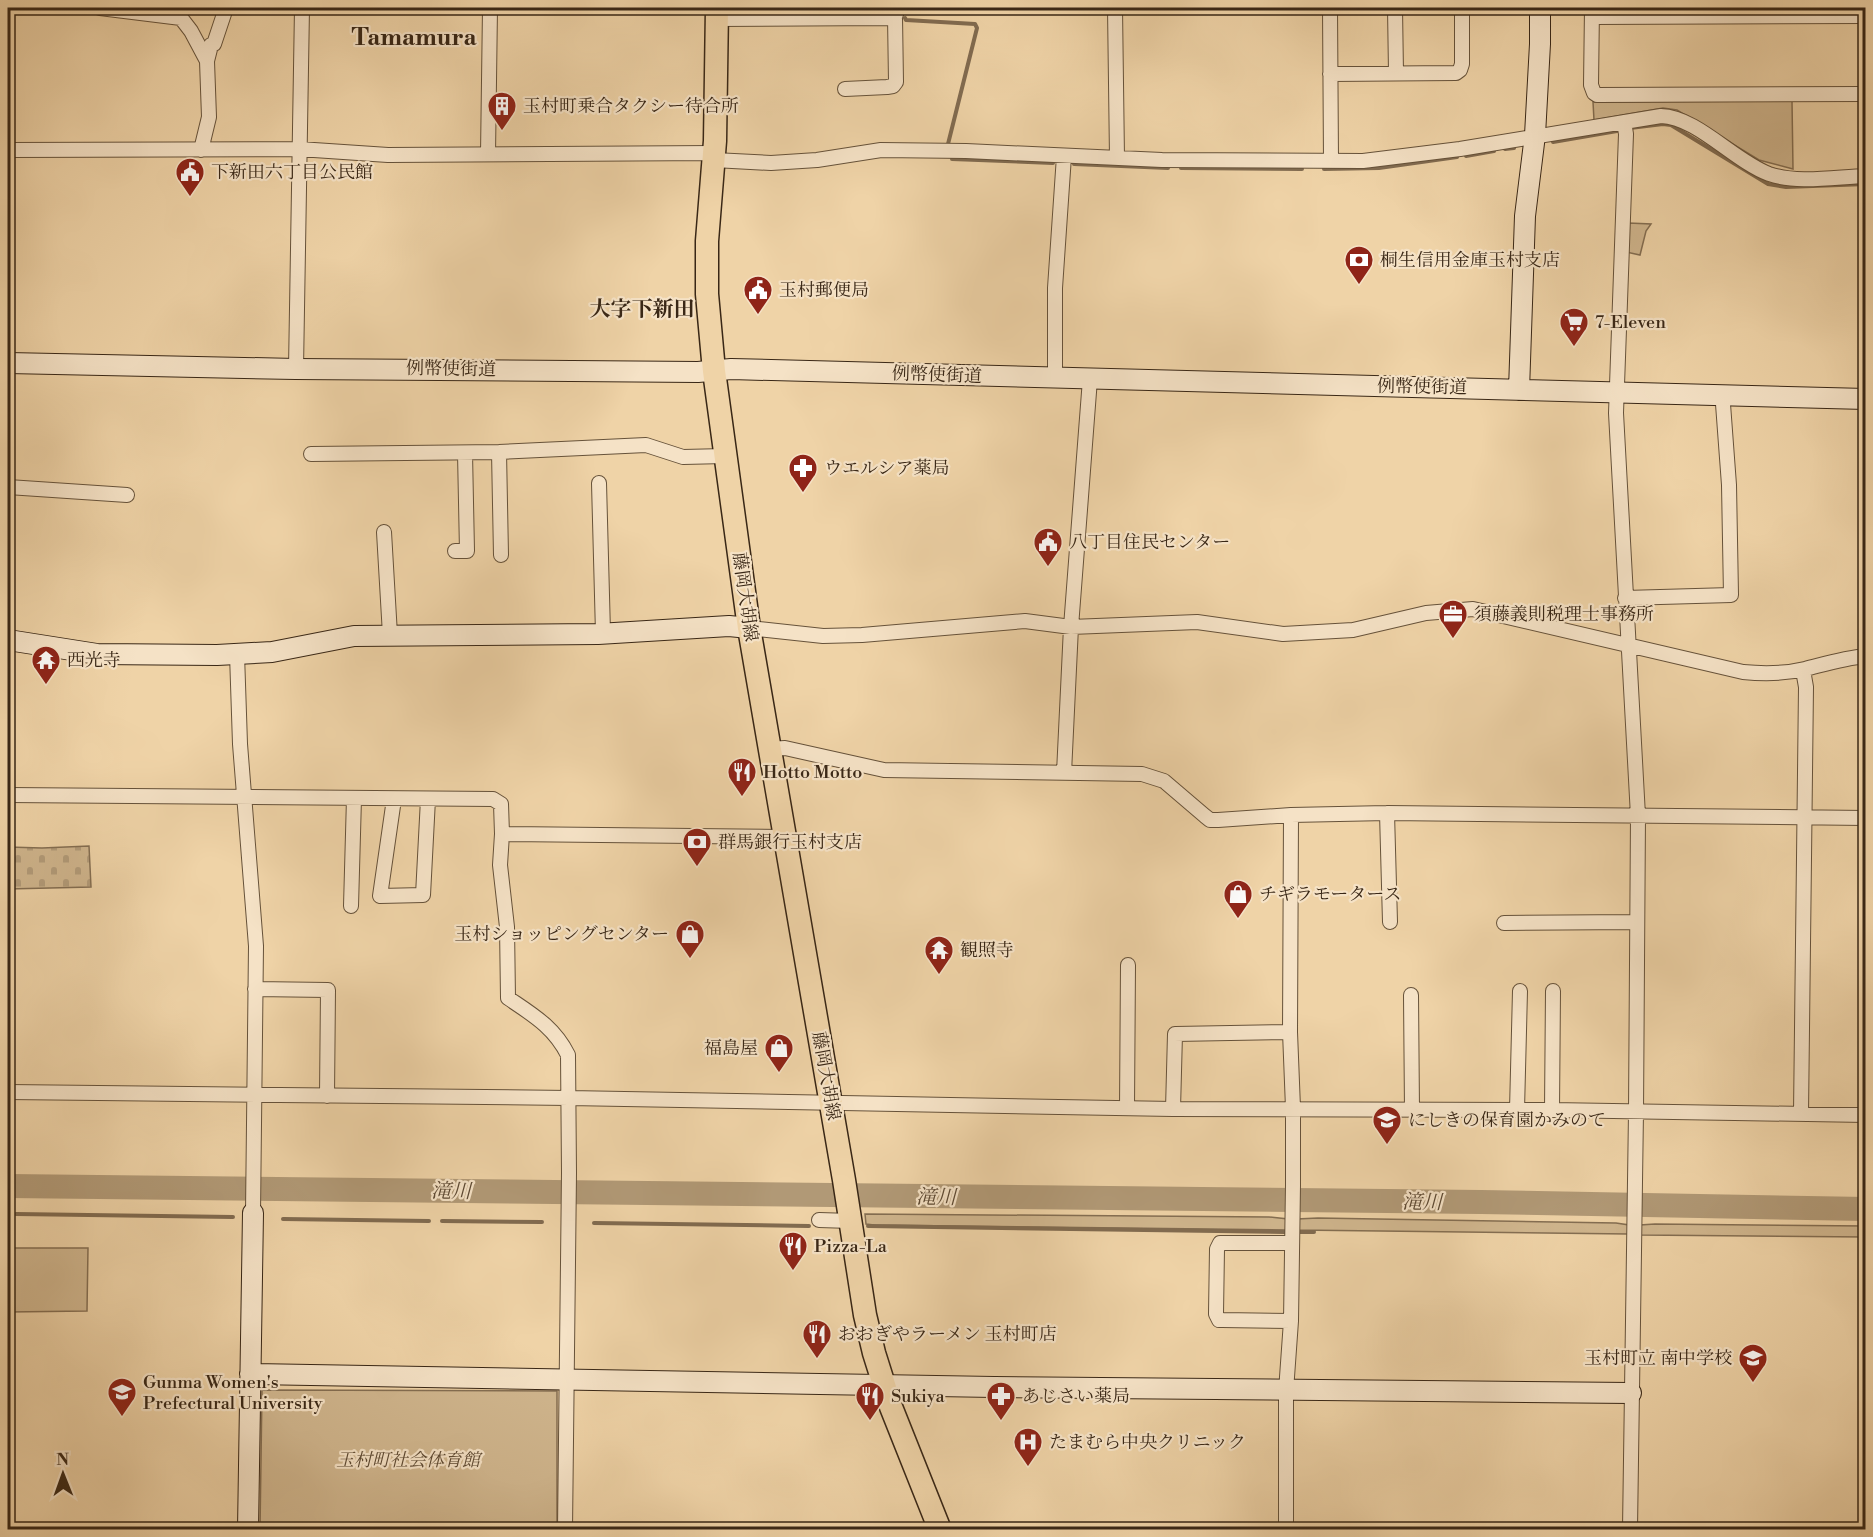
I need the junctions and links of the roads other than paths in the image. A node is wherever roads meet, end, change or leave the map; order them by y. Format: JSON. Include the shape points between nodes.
{"nodes":[{"id":1,"x":100,"y":8,"type":"edge"},
{"id":2,"x":226,"y":8,"type":"edge"},
{"id":3,"x":302,"y":8,"type":"edge"},
{"id":4,"x":490,"y":8,"type":"edge"},
{"id":5,"x":1115,"y":8,"type":"edge"},
{"id":6,"x":1330,"y":8,"type":"edge"},
{"id":7,"x":1395,"y":8,"type":"edge"},
{"id":8,"x":1462,"y":8,"type":"edge"},
{"id":9,"x":1540,"y":8,"type":"edge"},
{"id":10,"x":896,"y":12,"type":"edge"},
{"id":11,"x":1592,"y":12,"type":"edge"},
{"id":12,"x":181,"y":13,"type":"edge"},
{"id":13,"x":717,"y":13,"type":"edge"},
{"id":14,"x":1866,"y":16,"type":"edge"},
{"id":15,"x":207,"y":61,"type":"junction"},
{"id":16,"x":1330,"y":74,"type":"junction"},
{"id":17,"x":1396,"y":74,"type":"junction"},
{"id":18,"x":845,"y":89,"type":"dead end"},
{"id":19,"x":1866,"y":94,"type":"edge"},
{"id":20,"x":1624,"y":122,"type":"junction"},
{"id":21,"x":1535,"y":135,"type":"junction"},
{"id":22,"x":299,"y":149,"type":"junction"},
{"id":23,"x":8,"y":150,"type":"edge"},
{"id":24,"x":201,"y":150,"type":"junction"},
{"id":25,"x":488,"y":154,"type":"junction"},
{"id":26,"x":714,"y":156,"type":"junction"},
{"id":27,"x":1064,"y":156,"type":"junction"},
{"id":28,"x":1117,"y":158,"type":"junction"},
{"id":29,"x":1331,"y":161,"type":"junction"},
{"id":30,"x":1866,"y":176,"type":"edge"},
{"id":31,"x":8,"y":363,"type":"edge"},
{"id":32,"x":296,"y":369,"type":"junction"},
{"id":33,"x":714,"y":371,"type":"junction"},
{"id":34,"x":1055,"y":378,"type":"junction"},
{"id":35,"x":1090,"y":379,"type":"junction"},
{"id":36,"x":1519,"y":390,"type":"junction"},
{"id":37,"x":1617,"y":393,"type":"junction"},
{"id":38,"x":1726,"y":395,"type":"junction"},
{"id":39,"x":1866,"y":399,"type":"edge"},
{"id":40,"x":500,"y":452,"type":"junction"},
{"id":41,"x":465,"y":453,"type":"junction"},
{"id":42,"x":311,"y":454,"type":"dead end"},
{"id":43,"x":724,"y":456,"type":"junction"},
{"id":44,"x":599,"y":483,"type":"dead end"},
{"id":45,"x":8,"y":487,"type":"edge"},
{"id":46,"x":127,"y":495,"type":"dead end"},
{"id":47,"x":384,"y":532,"type":"dead end"},
{"id":48,"x":454,"y":551,"type":"dead end"},
{"id":49,"x":501,"y":555,"type":"dead end"},
{"id":50,"x":1625,"y":598,"type":"junction"},
{"id":51,"x":1071,"y":627,"type":"junction"},
{"id":52,"x":749,"y":628,"type":"junction"},
{"id":53,"x":603,"y":633,"type":"junction"},
{"id":54,"x":390,"y":635,"type":"junction"},
{"id":55,"x":8,"y":640,"type":"edge"},
{"id":56,"x":1628,"y":645,"type":"junction"},
{"id":57,"x":237,"y":654,"type":"junction"},
{"id":58,"x":1866,"y":656,"type":"edge"},
{"id":59,"x":1803,"y":670,"type":"junction"},
{"id":60,"x":769,"y":749,"type":"junction"},
{"id":61,"x":1064,"y":773,"type":"junction"},
{"id":62,"x":8,"y":795,"type":"edge"},
{"id":63,"x":245,"y":797,"type":"junction"},
{"id":64,"x":354,"y":798,"type":"junction"},
{"id":65,"x":394,"y":799,"type":"junction"},
{"id":66,"x":428,"y":799,"type":"junction"},
{"id":67,"x":1388,"y":813,"type":"junction"},
{"id":68,"x":1291,"y":815,"type":"junction"},
{"id":69,"x":1638,"y":816,"type":"junction"},
{"id":70,"x":1803,"y":818,"type":"junction"},
{"id":71,"x":1866,"y":818,"type":"edge"},
{"id":72,"x":502,"y":834,"type":"junction"},
{"id":73,"x":784,"y":837,"type":"junction"},
{"id":74,"x":351,"y":906,"type":"dead end"},
{"id":75,"x":1390,"y":922,"type":"dead end"},
{"id":76,"x":1636,"y":922,"type":"junction"},
{"id":77,"x":1504,"y":923,"type":"dead end"},
{"id":78,"x":1128,"y":965,"type":"dead end"},
{"id":79,"x":255,"y":989,"type":"junction"},
{"id":80,"x":1520,"y":991,"type":"dead end"},
{"id":81,"x":1553,"y":991,"type":"dead end"},
{"id":82,"x":1411,"y":995,"type":"dead end"},
{"id":83,"x":1290,"y":1032,"type":"junction"},
{"id":84,"x":8,"y":1092,"type":"edge"},
{"id":85,"x":254,"y":1096,"type":"junction"},
{"id":86,"x":327,"y":1096,"type":"junction"},
{"id":87,"x":568,"y":1098,"type":"junction"},
{"id":88,"x":831,"y":1102,"type":"junction"},
{"id":89,"x":1127,"y":1108,"type":"junction"},
{"id":90,"x":1173,"y":1108,"type":"junction"},
{"id":91,"x":1293,"y":1108,"type":"junction"},
{"id":92,"x":1412,"y":1110,"type":"junction"},
{"id":93,"x":1517,"y":1110,"type":"junction"},
{"id":94,"x":1552,"y":1110,"type":"junction"},
{"id":95,"x":1636,"y":1112,"type":"junction"},
{"id":96,"x":1801,"y":1114,"type":"junction"},
{"id":97,"x":1866,"y":1115,"type":"edge"},
{"id":98,"x":253,"y":1209,"type":"joint"},
{"id":99,"x":850,"y":1217,"type":"junction"},
{"id":100,"x":819,"y":1220,"type":"dead end"},
{"id":101,"x":1292,"y":1243,"type":"junction"},
{"id":102,"x":1291,"y":1321,"type":"junction"},
{"id":103,"x":250,"y":1374,"type":"junction"},
{"id":104,"x":566,"y":1379,"type":"junction"},
{"id":105,"x":884,"y":1384,"type":"junction"},
{"id":106,"x":1286,"y":1391,"type":"junction"},
{"id":107,"x":1631,"y":1393,"type":"junction"},
{"id":108,"x":248,"y":1530,"type":"edge"},
{"id":109,"x":564,"y":1530,"type":"edge"},
{"id":110,"x":940,"y":1530,"type":"edge"},
{"id":111,"x":1286,"y":1530,"type":"edge"},
{"id":112,"x":1630,"y":1530,"type":"edge"}],
"edges":[{"from":1,"to":12,"type":"street"},
{"from":2,"to":15,"type":"street"},
{"from":3,"to":22,"type":"street"},
{"from":4,"to":25,"type":"street"},
{"from":5,"to":28,"type":"street"},
{"from":6,"to":16,"type":"street"},
{"from":7,"to":17,"type":"street"},
{"from":8,"to":17,"type":"street","via":[[1460,70]]},
{"from":9,"to":21,"type":"street"},
{"from":10,"to":13,"type":"street"},
{"from":10,"to":18,"type":"street","via":[[896,82],[887,87]]},
{"from":11,"to":14,"type":"street"},
{"from":11,"to":19,"type":"street","via":[[1591,85],[1597,95]]},
{"from":12,"to":15,"type":"street"},
{"from":13,"to":26,"type":"main road","name":"藤岡大胡線"},
{"from":15,"to":24,"type":"street","via":[[209,117]]},
{"from":16,"to":17,"type":"street"},
{"from":16,"to":29,"type":"street"},
{"from":20,"to":21,"type":"street"},
{"from":20,"to":30,"type":"street","via":[[1660,116],[1677,118],[1759,169],[1784,177]]},
{"from":20,"to":37,"type":"street"},
{"from":21,"to":29,"type":"street","via":[[1383,160]]},
{"from":21,"to":36,"type":"street","via":[[1525,209]]},
{"from":22,"to":24,"type":"street"},
{"from":22,"to":25,"type":"street","via":[[388,155]]},
{"from":22,"to":32,"type":"street"},
{"from":23,"to":24,"type":"street"},
{"from":25,"to":26,"type":"street"},
{"from":26,"to":27,"type":"street","via":[[762,163],[881,150]]},
{"from":26,"to":33,"type":"main road","name":"藤岡大胡線","via":[[706,268]]},
{"from":27,"to":28,"type":"street"},
{"from":27,"to":34,"type":"street","via":[[1055,288]]},
{"from":28,"to":29,"type":"street"},
{"from":31,"to":32,"type":"street","name":"例幣使街道"},
{"from":32,"to":33,"type":"street","name":"例幣使街道"},
{"from":33,"to":34,"type":"street","name":"例幣使街道"},
{"from":33,"to":43,"type":"main road","name":"藤岡大胡線"},
{"from":34,"to":35,"type":"street","name":"例幣使街道"},
{"from":35,"to":36,"type":"street","name":"例幣使街道"},
{"from":35,"to":51,"type":"street"},
{"from":36,"to":37,"type":"street","name":"例幣使街道"},
{"from":37,"to":38,"type":"street","name":"例幣使街道"},
{"from":37,"to":50,"type":"street"},
{"from":38,"to":39,"type":"street","name":"例幣使街道"},
{"from":38,"to":50,"type":"street","via":[[1723,404],[1731,595]]},
{"from":40,"to":41,"type":"street"},
{"from":40,"to":43,"type":"street","via":[[646,445],[683,457]]},
{"from":40,"to":49,"type":"street"},
{"from":41,"to":42,"type":"street"},
{"from":41,"to":48,"type":"street","via":[[467,551]]},
{"from":43,"to":52,"type":"main road","name":"藤岡大胡線"},
{"from":44,"to":53,"type":"street"},
{"from":45,"to":46,"type":"street"},
{"from":47,"to":54,"type":"street"},
{"from":50,"to":56,"type":"street"},
{"from":51,"to":52,"type":"street","via":[[1025,621],[824,636]]},
{"from":51,"to":56,"type":"street","via":[[1197,622],[1283,634],[1353,630],[1426,613],[1473,609]]},
{"from":51,"to":61,"type":"street"},
{"from":52,"to":53,"type":"street"},
{"from":52,"to":60,"type":"main road","name":"藤岡大胡線"},
{"from":53,"to":54,"type":"street"},
{"from":54,"to":57,"type":"street"},
{"from":55,"to":57,"type":"street","via":[[97,654]]},
{"from":56,"to":59,"type":"street","via":[[1743,672],[1765,675]]},
{"from":56,"to":69,"type":"street"},
{"from":57,"to":63,"type":"street"},
{"from":58,"to":59,"type":"street"},
{"from":59,"to":70,"type":"street"},
{"from":60,"to":61,"type":"street","via":[[785,748],[884,770]]},
{"from":60,"to":73,"type":"main road","name":"藤岡大胡線"},
{"from":61,"to":68,"type":"street","via":[[1154,777],[1210,820]]},
{"from":62,"to":63,"type":"street"},
{"from":63,"to":64,"type":"street"},
{"from":63,"to":79,"type":"street","via":[[256,946]]},
{"from":64,"to":65,"type":"street"},
{"from":64,"to":74,"type":"street"},
{"from":65,"to":66,"type":"street"},
{"from":65,"to":66,"type":"street","via":[[380,896],[423,895]]},
{"from":66,"to":72,"type":"street","via":[[496,800],[502,809]]},
{"from":67,"to":68,"type":"street"},
{"from":67,"to":69,"type":"street"},
{"from":67,"to":75,"type":"street"},
{"from":68,"to":83,"type":"street"},
{"from":69,"to":70,"type":"street"},
{"from":69,"to":76,"type":"street"},
{"from":70,"to":71,"type":"street"},
{"from":70,"to":96,"type":"street"},
{"from":72,"to":73,"type":"street"},
{"from":72,"to":87,"type":"street","via":[[500,865],[507,927],[508,998],[560,1039],[568,1055]]},
{"from":73,"to":88,"type":"main road","name":"藤岡大胡線"},
{"from":76,"to":77,"type":"street"},
{"from":76,"to":95,"type":"street"},
{"from":78,"to":89,"type":"street"},
{"from":79,"to":85,"type":"street"},
{"from":79,"to":86,"type":"street","via":[[328,990]]},
{"from":80,"to":93,"type":"street"},
{"from":81,"to":94,"type":"street"},
{"from":82,"to":92,"type":"street"},
{"from":83,"to":90,"type":"street","via":[[1175,1034]]},
{"from":83,"to":91,"type":"street"},
{"from":84,"to":85,"type":"street"},
{"from":85,"to":86,"type":"street"},
{"from":85,"to":98,"type":"street"},
{"from":86,"to":87,"type":"street"},
{"from":87,"to":88,"type":"street"},
{"from":87,"to":104,"type":"street"},
{"from":88,"to":89,"type":"street"},
{"from":88,"to":99,"type":"main road","name":"藤岡大胡線"},
{"from":89,"to":90,"type":"street"},
{"from":90,"to":91,"type":"street"},
{"from":91,"to":92,"type":"street"},
{"from":91,"to":101,"type":"street"},
{"from":92,"to":93,"type":"street"},
{"from":93,"to":94,"type":"street"},
{"from":94,"to":95,"type":"street"},
{"from":95,"to":96,"type":"street"},
{"from":95,"to":107,"type":"street"},
{"from":96,"to":97,"type":"street"},
{"from":98,"to":103,"type":"street"},
{"from":99,"to":100,"type":"street"},
{"from":99,"to":105,"type":"main road","via":[[865,1315]]},
{"from":101,"to":102,"type":"street"},
{"from":101,"to":102,"type":"street","via":[[1218,1245],[1216,1314],[1219,1320]]},
{"from":102,"to":106,"type":"street"},
{"from":103,"to":104,"type":"street"},
{"from":103,"to":108,"type":"street"},
{"from":104,"to":105,"type":"street"},
{"from":104,"to":109,"type":"street"},
{"from":105,"to":106,"type":"street"},
{"from":105,"to":110,"type":"main road"},
{"from":106,"to":107,"type":"street"},
{"from":106,"to":111,"type":"street"},
{"from":107,"to":112,"type":"street"}]}
